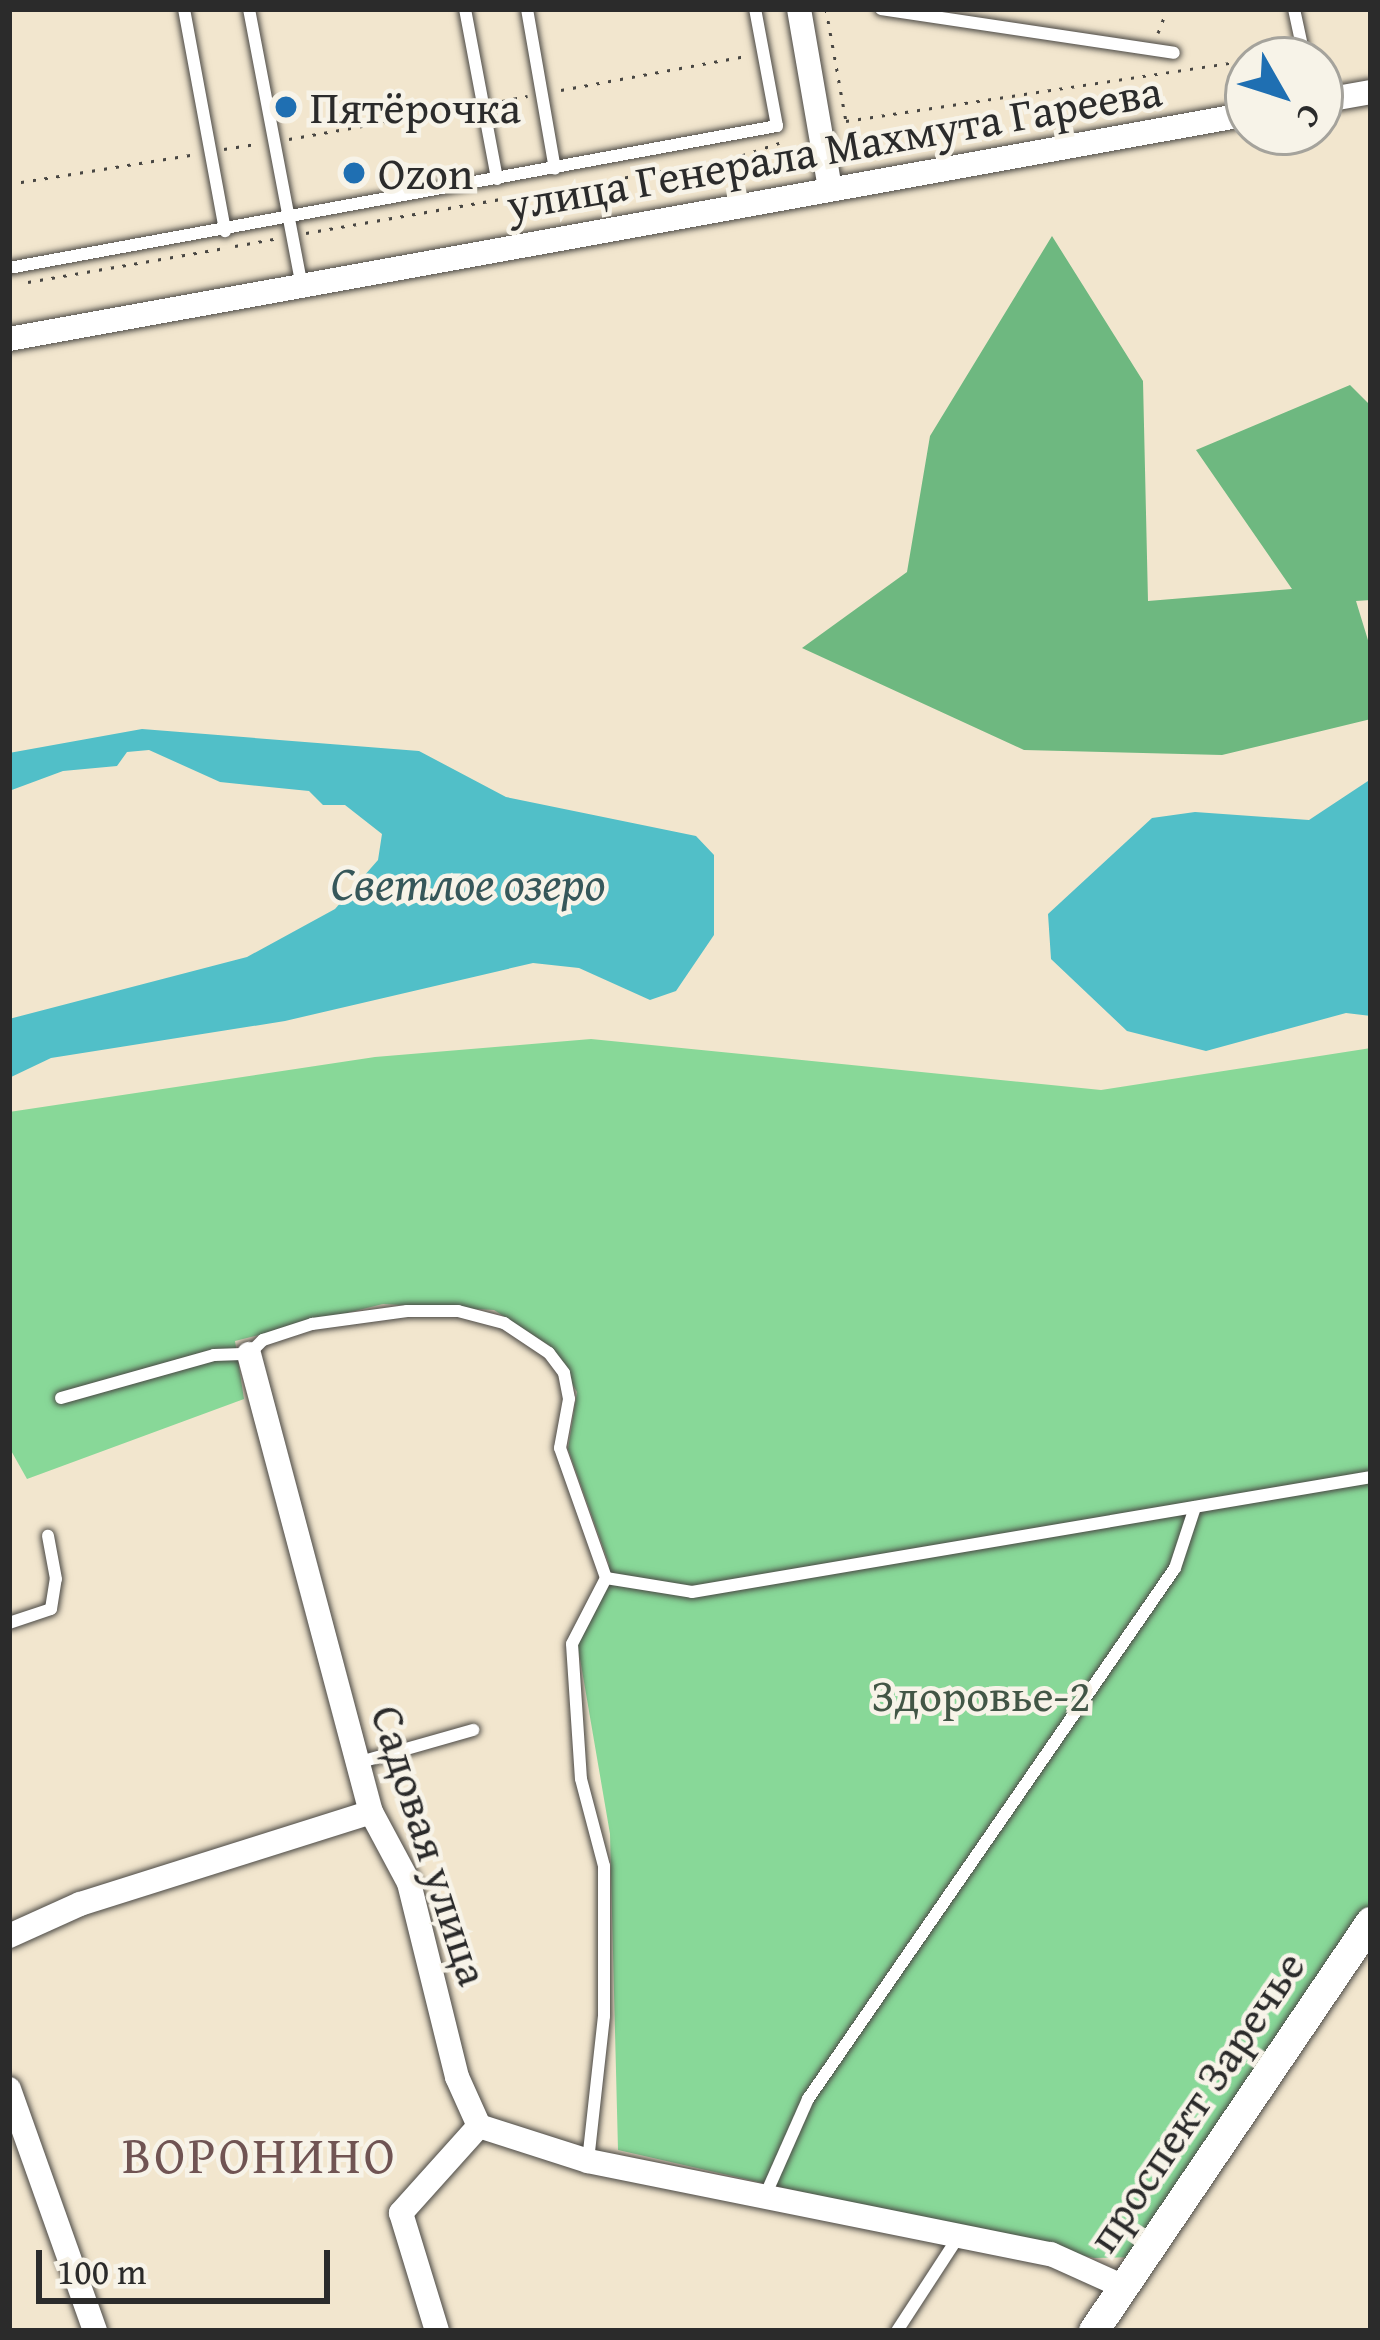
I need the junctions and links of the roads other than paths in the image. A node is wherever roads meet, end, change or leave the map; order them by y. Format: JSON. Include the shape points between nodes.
{"nodes":[{"id":1,"x":184,"y":9,"type":"edge"},
{"id":2,"x":249,"y":9,"type":"edge"},
{"id":3,"x":465,"y":9,"type":"edge"},
{"id":4,"x":527,"y":9,"type":"edge"},
{"id":5,"x":755,"y":9,"type":"edge"},
{"id":6,"x":799,"y":9,"type":"edge"},
{"id":7,"x":880,"y":9,"type":"edge"},
{"id":8,"x":1174,"y":53,"type":"dead end"},
{"id":9,"x":1224,"y":118,"type":"edge"},
{"id":10,"x":555,"y":169,"type":"junction"},
{"id":11,"x":497,"y":179,"type":"junction"},
{"id":12,"x":830,"y":188,"type":"junction"},
{"id":13,"x":288,"y":220,"type":"junction"},
{"id":14,"x":225,"y":231,"type":"junction"},
{"id":15,"x":9,"y":267,"type":"edge"},
{"id":16,"x":302,"y":287,"type":"junction"},
{"id":17,"x":9,"y":339,"type":"edge"},
{"id":18,"x":249,"y":1354,"type":"junction"},
{"id":19,"x":61,"y":1398,"type":"dead end"},
{"id":20,"x":1371,"y":1477,"type":"edge"},
{"id":21,"x":1195,"y":1507,"type":"junction"},
{"id":22,"x":48,"y":1536,"type":"dead end"},
{"id":23,"x":606,"y":1578,"type":"junction"},
{"id":24,"x":9,"y":1623,"type":"edge"},
{"id":25,"x":473,"y":1730,"type":"dead end"},
{"id":26,"x":357,"y":1763,"type":"junction"},
{"id":27,"x":370,"y":1812,"type":"junction"},
{"id":28,"x":1371,"y":1922,"type":"edge"},
{"id":29,"x":9,"y":1936,"type":"edge"},
{"id":30,"x":9,"y":2089,"type":"edge"},
{"id":31,"x":479,"y":2126,"type":"junction"},
{"id":32,"x":588,"y":2161,"type":"junction"},
{"id":33,"x":765,"y":2196,"type":"junction"},
{"id":34,"x":960,"y":2235,"type":"junction"},
{"id":35,"x":1124,"y":2288,"type":"junction"},
{"id":36,"x":95,"y":2331,"type":"edge"},
{"id":37,"x":437,"y":2331,"type":"edge"},
{"id":38,"x":897,"y":2331,"type":"edge"},
{"id":39,"x":1094,"y":2331,"type":"edge"}],
"edges":[{"from":1,"to":14,"type":"lane"},
{"from":2,"to":13,"type":"lane"},
{"from":3,"to":11,"type":"lane"},
{"from":4,"to":10,"type":"lane"},
{"from":5,"to":10,"type":"lane","via":[[777,126]]},
{"from":6,"to":12,"type":"street"},
{"from":7,"to":8,"type":"lane"},
{"from":9,"to":12,"type":"street","name":"улица Генерала Махмута Гареева"},
{"from":10,"to":11,"type":"lane"},
{"from":11,"to":13,"type":"lane"},
{"from":12,"to":16,"type":"street","name":"улица Генерала Махмута Гареева"},
{"from":13,"to":14,"type":"lane"},
{"from":13,"to":16,"type":"lane"},
{"from":14,"to":15,"type":"lane"},
{"from":16,"to":17,"type":"street","name":"улица Генерала Махмута Гареева"},
{"from":18,"to":19,"type":"lane","via":[[214,1354]]},
{"from":18,"to":23,"type":"lane","via":[[263,1340],[312,1324],[407,1311],[458,1311],[504,1324],[549,1353],[564,1373],[569,1399],[560,1448]]},
{"from":18,"to":26,"type":"street","name":"Садовая улица"},
{"from":20,"to":21,"type":"lane"},
{"from":21,"to":23,"type":"lane","via":[[692,1592]]},
{"from":21,"to":33,"type":"lane","via":[[1175,1568],[808,2099]]},
{"from":22,"to":24,"type":"lane","via":[[56,1579],[51,1609]]},
{"from":23,"to":32,"type":"lane","via":[[572,1644],[581,1779],[604,1866],[604,2016]]},
{"from":25,"to":26,"type":"lane"},
{"from":26,"to":27,"type":"street","name":"Садовая улица"},
{"from":27,"to":29,"type":"street","via":[[80,1904]]},
{"from":27,"to":31,"type":"street","name":"Садовая улица","via":[[409,1883],[457,2077]]},
{"from":28,"to":35,"type":"street","name":"проспект Заречье"},
{"from":30,"to":36,"type":"street"},
{"from":31,"to":32,"type":"street"},
{"from":31,"to":37,"type":"street","via":[[401,2213]]},
{"from":32,"to":33,"type":"street"},
{"from":33,"to":34,"type":"street"},
{"from":34,"to":35,"type":"street","via":[[1051,2254]]},
{"from":34,"to":38,"type":"lane"},
{"from":35,"to":39,"type":"street","name":"проспект Заречье"}]}
